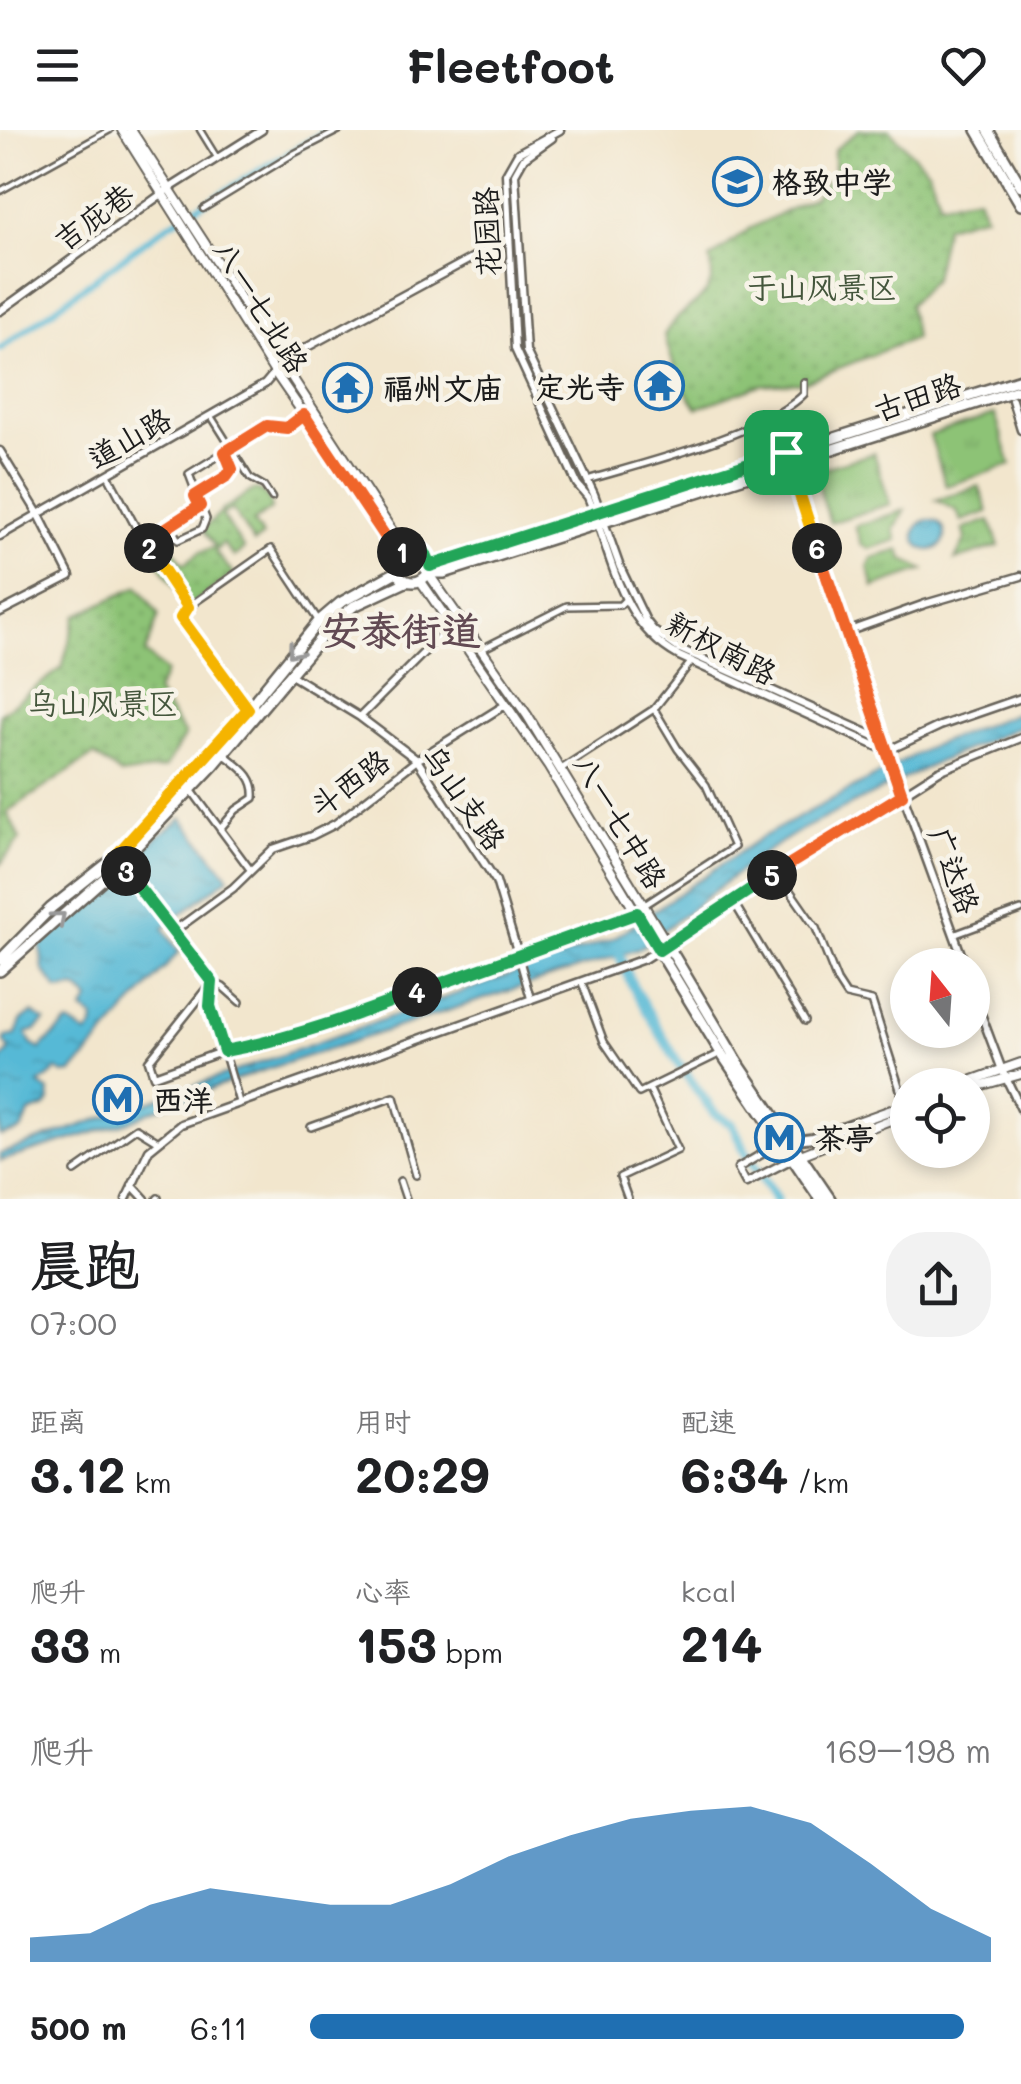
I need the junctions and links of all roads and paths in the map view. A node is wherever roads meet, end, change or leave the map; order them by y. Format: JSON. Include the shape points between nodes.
{"nodes":[{"id":1,"x":110,"y":130,"type":"edge"},
{"id":2,"x":122,"y":130,"type":"edge"},
{"id":3,"x":131,"y":130,"type":"edge"},
{"id":4,"x":200,"y":130,"type":"edge"},
{"id":5,"x":262,"y":130,"type":"edge"},
{"id":6,"x":340,"y":130,"type":"edge"},
{"id":7,"x":562,"y":130,"type":"edge"},
{"id":8,"x":978,"y":130,"type":"edge"},
{"id":9,"x":988,"y":130,"type":"edge"},
{"id":10,"x":217,"y":157,"type":"junction"},
{"id":11,"x":1021,"y":186,"type":"edge"},
{"id":12,"x":166,"y":190,"type":"junction"},
{"id":13,"x":0,"y":191,"type":"edge"},
{"id":14,"x":1021,"y":204,"type":"edge"},
{"id":15,"x":203,"y":208,"type":"dead end"},
{"id":16,"x":507,"y":240,"type":"junction"},
{"id":17,"x":0,"y":310,"type":"edge"},
{"id":18,"x":277,"y":367,"type":"junction"},
{"id":19,"x":1021,"y":379,"type":"edge"},
{"id":20,"x":804,"y":382,"type":"dead end"},
{"id":21,"x":1021,"y":389,"type":"edge"},
{"id":22,"x":1012,"y":400,"type":"dead end"},
{"id":23,"x":304,"y":415,"type":"junction"},
{"id":24,"x":210,"y":416,"type":"junction"},
{"id":25,"x":1021,"y":430,"type":"edge"},
{"id":26,"x":227,"y":450,"type":"junction"},
{"id":27,"x":0,"y":451,"type":"edge"},
{"id":28,"x":786,"y":452,"type":"junction"},
{"id":29,"x":789,"y":464,"type":"junction"},
{"id":30,"x":108,"y":476,"type":"junction"},
{"id":31,"x":587,"y":480,"type":"junction"},
{"id":32,"x":195,"y":496,"type":"junction"},
{"id":33,"x":272,"y":498,"type":"dead end"},
{"id":34,"x":200,"y":506,"type":"junction"},
{"id":35,"x":39,"y":515,"type":"junction"},
{"id":36,"x":599,"y":517,"type":"junction"},
{"id":37,"x":171,"y":527,"type":"junction"},
{"id":38,"x":0,"y":536,"type":"edge"},
{"id":39,"x":145,"y":542,"type":"junction"},
{"id":40,"x":404,"y":551,"type":"junction"},
{"id":41,"x":398,"y":571,"type":"junction"},
{"id":42,"x":426,"y":573,"type":"junction"},
{"id":43,"x":1021,"y":576,"type":"edge"},
{"id":44,"x":408,"y":581,"type":"junction"},
{"id":45,"x":626,"y":599,"type":"junction"},
{"id":46,"x":188,"y":607,"type":"junction"},
{"id":47,"x":0,"y":612,"type":"edge"},
{"id":48,"x":318,"y":622,"type":"junction"},
{"id":49,"x":450,"y":626,"type":"junction"},
{"id":50,"x":844,"y":633,"type":"junction"},
{"id":51,"x":480,"y":651,"type":"junction"},
{"id":52,"x":693,"y":659,"type":"junction"},
{"id":53,"x":291,"y":675,"type":"junction"},
{"id":54,"x":1021,"y":698,"type":"edge"},
{"id":55,"x":505,"y":705,"type":"junction"},
{"id":56,"x":248,"y":709,"type":"junction"},
{"id":57,"x":654,"y":709,"type":"junction"},
{"id":58,"x":360,"y":717,"type":"junction"},
{"id":59,"x":1021,"y":738,"type":"edge"},
{"id":60,"x":883,"y":740,"type":"junction"},
{"id":61,"x":224,"y":754,"type":"junction"},
{"id":62,"x":888,"y":755,"type":"junction"},
{"id":63,"x":418,"y":760,"type":"junction"},
{"id":64,"x":562,"y":769,"type":"junction"},
{"id":65,"x":190,"y":789,"type":"junction"},
{"id":66,"x":901,"y":791,"type":"junction"},
{"id":67,"x":220,"y":829,"type":"junction"},
{"id":68,"x":116,"y":862,"type":"junction"},
{"id":69,"x":249,"y":868,"type":"junction"},
{"id":70,"x":777,"y":872,"type":"junction"},
{"id":71,"x":733,"y":901,"type":"junction"},
{"id":72,"x":641,"y":909,"type":"junction"},
{"id":73,"x":1021,"y":910,"type":"edge"},
{"id":74,"x":174,"y":931,"type":"junction"},
{"id":75,"x":956,"y":934,"type":"junction"},
{"id":76,"x":662,"y":944,"type":"junction"},
{"id":77,"x":960,"y":948,"type":"edge"},
{"id":78,"x":518,"y":954,"type":"junction"},
{"id":79,"x":0,"y":960,"type":"edge"},
{"id":80,"x":0,"y":972,"type":"edge"},
{"id":81,"x":212,"y":982,"type":"junction"},
{"id":82,"x":582,"y":983,"type":"junction"},
{"id":83,"x":531,"y":1000,"type":"junction"},
{"id":84,"x":240,"y":1002,"type":"dead end"},
{"id":85,"x":805,"y":1020,"type":"dead end"},
{"id":86,"x":990,"y":1037,"type":"edge"},
{"id":87,"x":224,"y":1051,"type":"junction"},
{"id":88,"x":721,"y":1053,"type":"junction"},
{"id":89,"x":1021,"y":1063,"type":"edge"},
{"id":90,"x":894,"y":1068,"type":"edge"},
{"id":91,"x":1004,"y":1074,"type":"junction"},
{"id":92,"x":1021,"y":1074,"type":"edge"},
{"id":93,"x":990,"y":1078,"type":"edge"},
{"id":94,"x":990,"y":1080,"type":"edge"},
{"id":95,"x":650,"y":1090,"type":"junction"},
{"id":96,"x":239,"y":1102,"type":"junction"},
{"id":97,"x":1021,"y":1109,"type":"edge"},
{"id":98,"x":890,"y":1113,"type":"edge"},
{"id":99,"x":890,"y":1115,"type":"edge"},
{"id":100,"x":311,"y":1126,"type":"dead end"},
{"id":101,"x":157,"y":1141,"type":"junction"},
{"id":102,"x":787,"y":1141,"type":"junction"},
{"id":103,"x":798,"y":1156,"type":"junction"},
{"id":104,"x":74,"y":1171,"type":"dead end"},
{"id":105,"x":416,"y":1176,"type":"dead end"},
{"id":106,"x":400,"y":1181,"type":"dead end"},
{"id":107,"x":131,"y":1184,"type":"junction"},
{"id":108,"x":126,"y":1199,"type":"edge"},
{"id":109,"x":144,"y":1199,"type":"edge"},
{"id":110,"x":406,"y":1199,"type":"edge"},
{"id":111,"x":628,"y":1199,"type":"edge"},
{"id":112,"x":820,"y":1199,"type":"edge"},
{"id":113,"x":830,"y":1199,"type":"edge"}],
"edges":[{"from":1,"to":13,"type":"street"},
{"from":2,"to":12,"type":"main road","name":"八一七北路"},
{"from":3,"to":12,"type":"main road","name":"八一七北路"},
{"from":4,"to":10,"type":"street"},
{"from":5,"to":10,"type":"street","name":"吉庇巷"},
{"from":6,"to":15,"type":"street"},
{"from":7,"to":16,"type":"street","name":"花园路","via":[[510,163]]},
{"from":7,"to":31,"type":"street","name":"花园路","via":[[524,158],[515,174],[523,324],[528,358]]},
{"from":8,"to":14,"type":"main road"},
{"from":9,"to":11,"type":"main road"},
{"from":10,"to":12,"type":"street","name":"吉庇巷"},
{"from":12,"to":17,"type":"street","name":"吉庇巷"},
{"from":12,"to":18,"type":"main road","name":"八一七北路"},
{"from":16,"to":18,"type":"street","name":"道山路"},
{"from":16,"to":36,"type":"street","name":"花园路","via":[[518,360]]},
{"from":18,"to":23,"type":"main road","name":"八一七北路"},
{"from":18,"to":24,"type":"street","name":"道山路","via":[[265,384]]},
{"from":18,"to":40,"type":"main road"},
{"from":19,"to":28,"type":"main road","name":"古田路"},
{"from":20,"to":31,"type":"street","via":[[793,406],[768,419]]},
{"from":21,"to":29,"type":"main road","name":"古田路"},
{"from":22,"to":25,"type":"street"},
{"from":23,"to":26,"type":"street","via":[[287,428],[267,426]]},
{"from":23,"to":40,"type":"main road","name":"八一七北路"},
{"from":24,"to":26,"type":"street"},
{"from":24,"to":30,"type":"street","name":"道山路"},
{"from":26,"to":32,"type":"street","via":[[232,469]]},
{"from":26,"to":32,"type":"street","via":[[189,474]]},
{"from":26,"to":33,"type":"street"},
{"from":27,"to":35,"type":"street"},
{"from":28,"to":29,"type":"street","name":"广达路"},
{"from":28,"to":36,"type":"main road","name":"古田路"},
{"from":29,"to":36,"type":"main road","name":"古田路"},
{"from":29,"to":50,"type":"street","name":"广达路"},
{"from":30,"to":35,"type":"street","name":"道山路"},
{"from":30,"to":39,"type":"street"},
{"from":31,"to":36,"type":"street"},
{"from":32,"to":34,"type":"street"},
{"from":34,"to":37,"type":"street"},
{"from":34,"to":37,"type":"street","via":[[202,529],[178,540]]},
{"from":35,"to":38,"type":"street","name":"道山路"},
{"from":35,"to":47,"type":"street","via":[[70,576]]},
{"from":36,"to":42,"type":"main road","name":"古田路"},
{"from":36,"to":45,"type":"street","name":"新权南路"},
{"from":36,"to":52,"type":"street","name":"新权南路","via":[[646,621]]},
{"from":37,"to":39,"type":"street"},
{"from":39,"to":46,"type":"street"},
{"from":40,"to":41,"type":"main road"},
{"from":40,"to":42,"type":"main road","via":[[424,551]]},
{"from":41,"to":44,"type":"main road"},
{"from":41,"to":48,"type":"main road"},
{"from":42,"to":44,"type":"main road","name":"古田路"},
{"from":42,"to":49,"type":"main road","name":"八一七中路"},
{"from":42,"to":51,"type":"main road","name":"八一七中路"},
{"from":43,"to":50,"type":"street"},
{"from":44,"to":53,"type":"main road","via":[[335,621]]},
{"from":45,"to":51,"type":"street","via":[[620,605],[567,606]]},
{"from":45,"to":52,"type":"street","name":"新权南路","via":[[649,636]]},
{"from":46,"to":48,"type":"street","via":[[271,549]]},
{"from":46,"to":56,"type":"street","via":[[181,618]]},
{"from":48,"to":56,"type":"main road","one_way":true},
{"from":49,"to":55,"type":"main road","name":"八一七中路"},
{"from":49,"to":58,"type":"street"},
{"from":50,"to":60,"type":"street","name":"广达路"},
{"from":51,"to":64,"type":"main road","name":"八一七中路"},
{"from":52,"to":57,"type":"street"},
{"from":52,"to":60,"type":"street","name":"新权南路"},
{"from":52,"to":62,"type":"street","name":"新权南路"},
{"from":53,"to":58,"type":"street","name":"乌山支路"},
{"from":53,"to":61,"type":"main road"},
{"from":54,"to":62,"type":"street","via":[[940,726]]},
{"from":55,"to":63,"type":"street","name":"斗西路"},
{"from":55,"to":72,"type":"main road","name":"八一七中路"},
{"from":56,"to":68,"type":"main road"},
{"from":57,"to":64,"type":"street"},
{"from":57,"to":72,"type":"street","via":[[706,786],[734,847]]},
{"from":58,"to":63,"type":"street","name":"乌山支路"},
{"from":59,"to":66,"type":"street"},
{"from":60,"to":62,"type":"street","name":"广达路"},
{"from":61,"to":65,"type":"main road"},
{"from":61,"to":67,"type":"street","via":[[252,777],[255,789],[254,798]]},
{"from":62,"to":66,"type":"street","name":"广达路"},
{"from":63,"to":69,"type":"street","name":"斗西路","via":[[335,824],[281,844]]},
{"from":63,"to":78,"type":"street","name":"乌山支路","via":[[496,880]]},
{"from":64,"to":72,"type":"main road","name":"八一七中路"},
{"from":65,"to":67,"type":"street"},
{"from":65,"to":68,"type":"main road"},
{"from":66,"to":70,"type":"street"},
{"from":66,"to":75,"type":"street","name":"广达路"},
{"from":67,"to":69,"type":"street"},
{"from":68,"to":74,"type":"street"},
{"from":68,"to":79,"type":"main road","via":[[51,908]]},
{"from":80,"to":68,"type":"main road","one_way":true},
{"from":69,"to":74,"type":"street","name":"斗西路"},
{"from":70,"to":71,"type":"street"},
{"from":70,"to":90,"type":"street","via":[[816,928],[846,994],[872,1001]]},
{"from":71,"to":76,"type":"street"},
{"from":71,"to":85,"type":"street"},
{"from":72,"to":76,"type":"main road","name":"八一七中路"},
{"from":72,"to":78,"type":"street"},
{"from":73,"to":75,"type":"street"},
{"from":74,"to":81,"type":"street"},
{"from":75,"to":77,"type":"street","name":"广达路"},
{"from":76,"to":82,"type":"street","via":[[632,965]]},
{"from":76,"to":88,"type":"main road","name":"八一七中路"},
{"from":76,"to":102,"type":"main road","name":"八一七中路"},
{"from":78,"to":83,"type":"street","name":"乌山支路"},
{"from":78,"to":87,"type":"street","via":[[309,1031]]},
{"from":81,"to":84,"type":"street"},
{"from":81,"to":87,"type":"street","via":[[210,1006]]},
{"from":81,"to":87,"type":"street","via":[[149,1062],[154,1076]]},
{"from":82,"to":83,"type":"street"},
{"from":82,"to":95,"type":"street","via":[[604,1042],[639,1093]]},
{"from":83,"to":96,"type":"street"},
{"from":86,"to":91,"type":"street"},
{"from":87,"to":96,"type":"street"},
{"from":88,"to":95,"type":"street"},
{"from":88,"to":102,"type":"main road","name":"八一七中路"},
{"from":89,"to":91,"type":"main road"},
{"from":91,"to":92,"type":"main road"},
{"from":91,"to":93,"type":"main road"},
{"from":91,"to":94,"type":"main road"},
{"from":91,"to":97,"type":"street"},
{"from":95,"to":111,"type":"street","via":[[678,1150],[620,1177]]},
{"from":96,"to":101,"type":"street","via":[[181,1124]]},
{"from":98,"to":102,"type":"main road"},
{"from":99,"to":103,"type":"main road"},
{"from":100,"to":105,"type":"street","via":[[394,1097]]},
{"from":101,"to":104,"type":"street","via":[[136,1128]]},
{"from":101,"to":107,"type":"street"},
{"from":102,"to":103,"type":"main road","name":"八一七中路"},
{"from":102,"to":103,"type":"street","via":[[738,1168],[746,1184]]},
{"from":103,"to":112,"type":"main road","name":"八一七中路"},
{"from":103,"to":113,"type":"main road","name":"八一七中路"},
{"from":106,"to":110,"type":"street"},
{"from":107,"to":108,"type":"street"},
{"from":107,"to":109,"type":"street"}]}
